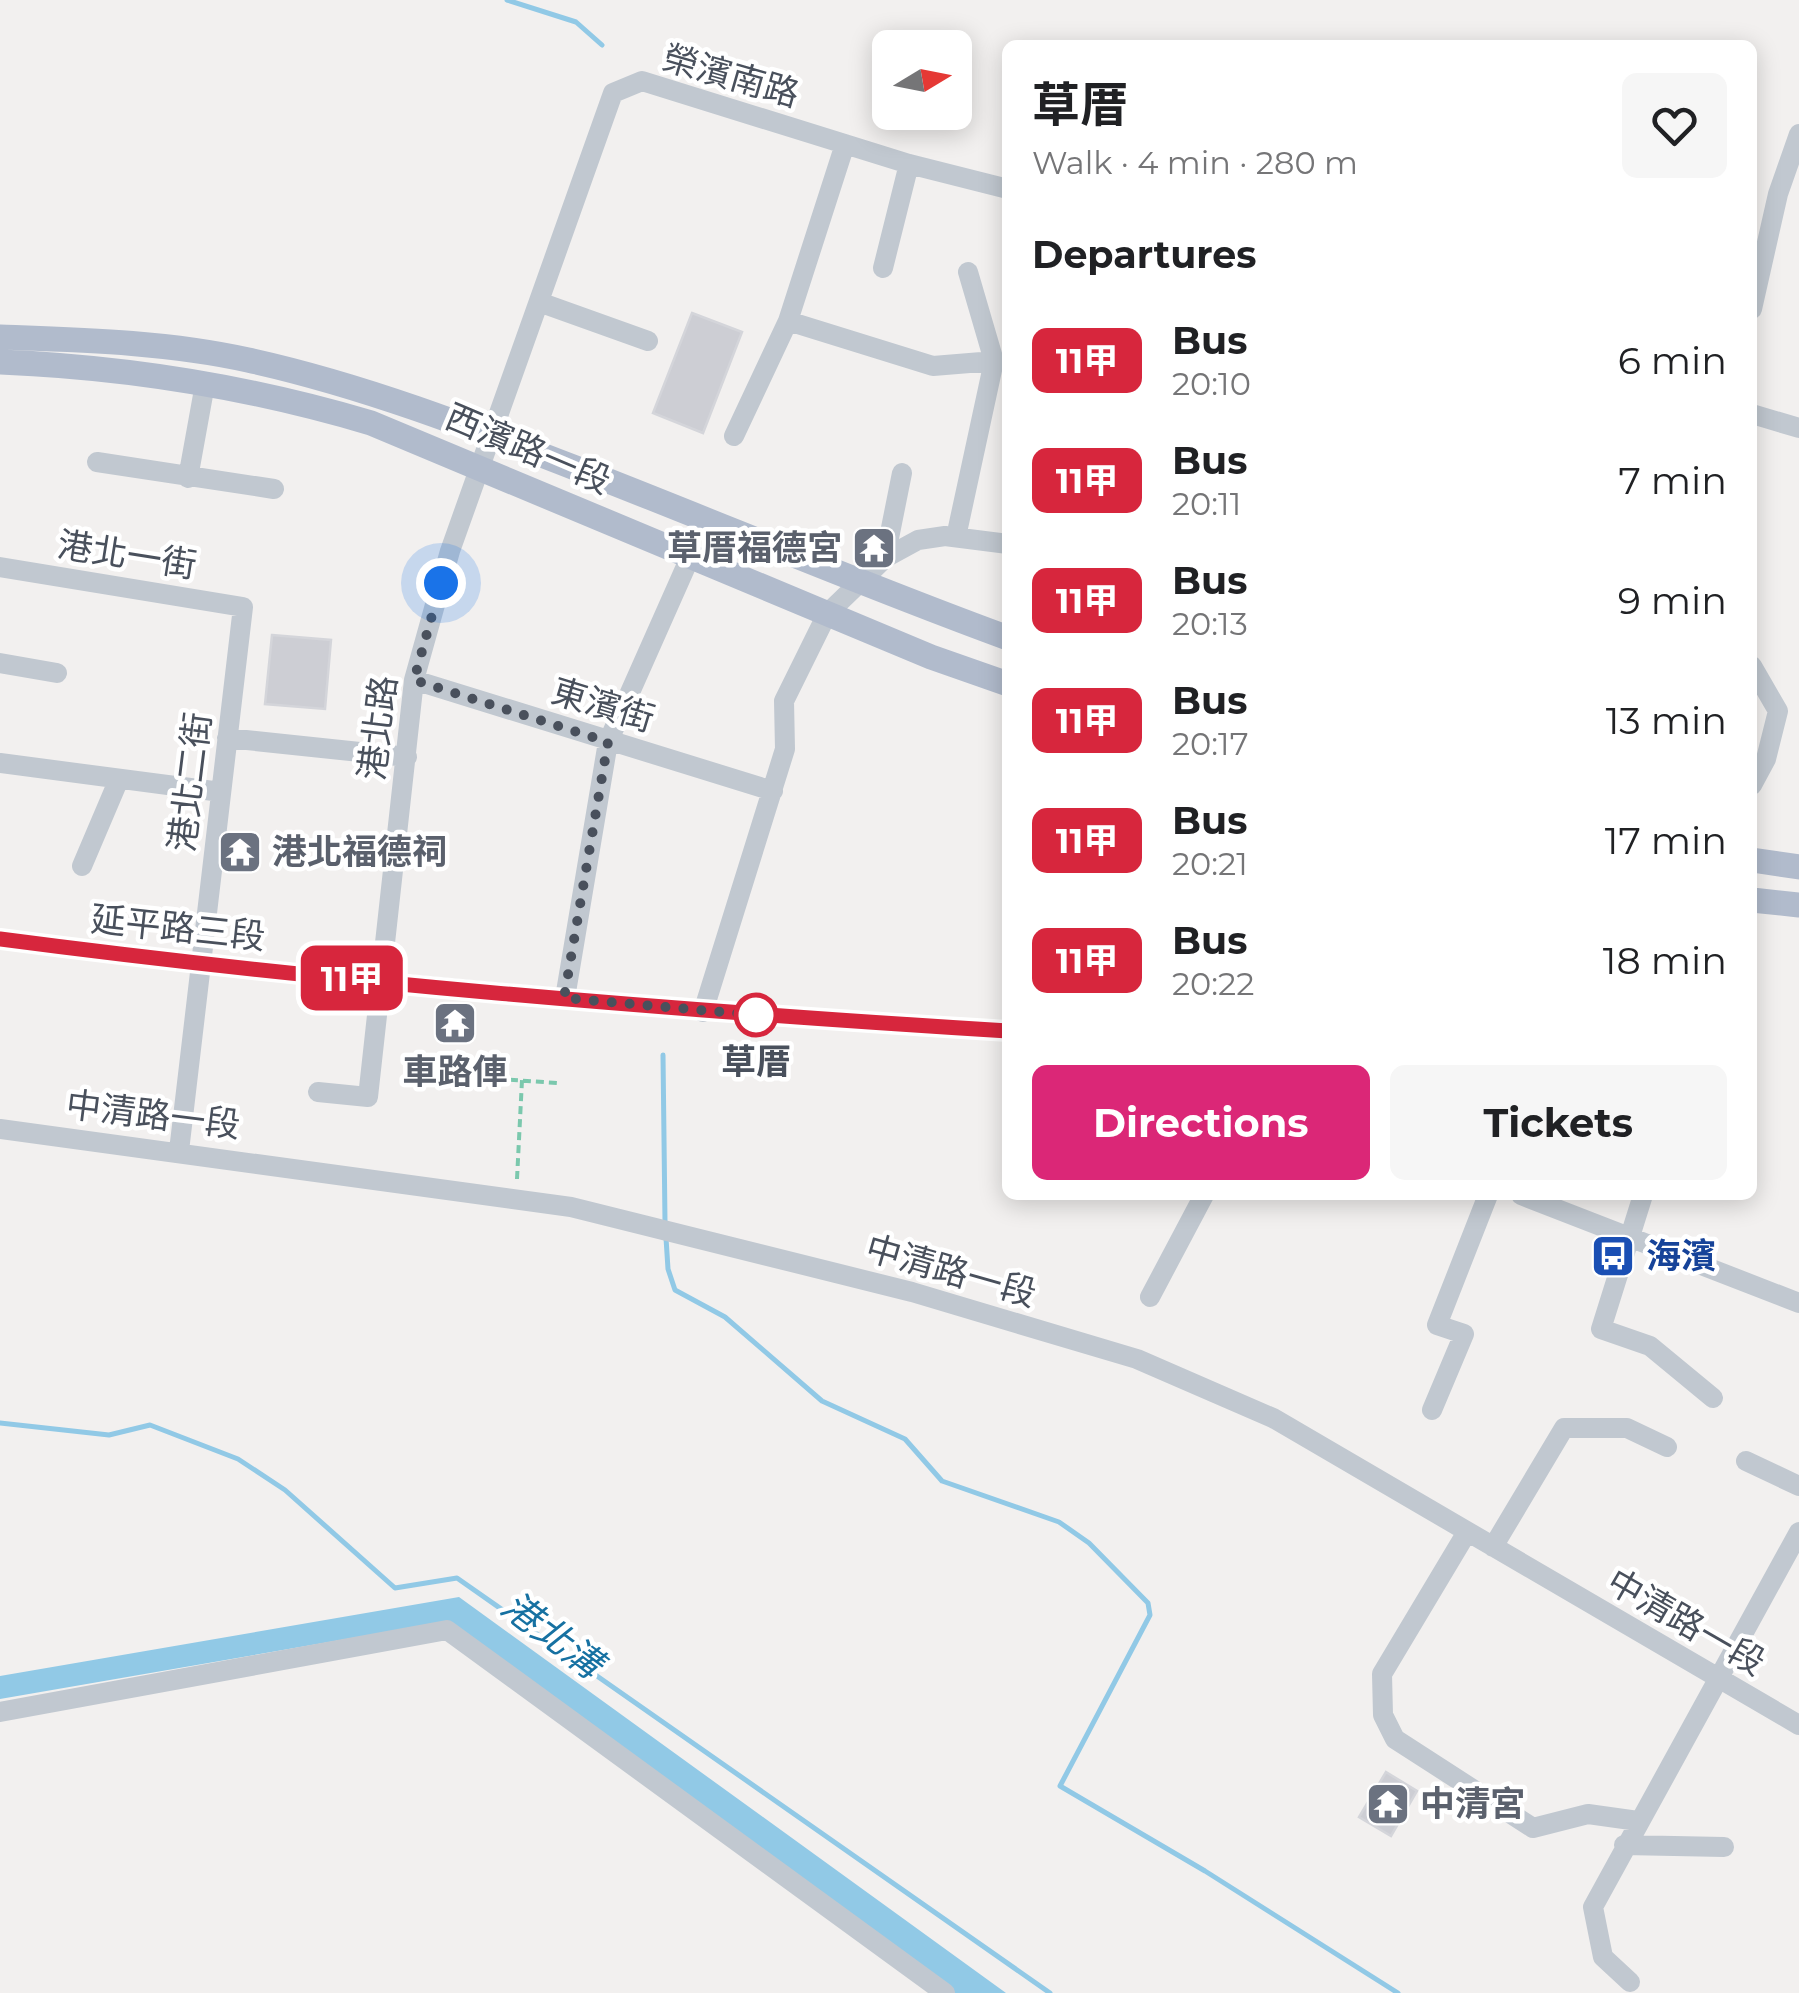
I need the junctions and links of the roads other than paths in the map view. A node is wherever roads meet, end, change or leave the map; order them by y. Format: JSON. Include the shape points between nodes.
{"nodes":[{"id":1,"x":1799,"y":134,"type":"edge"},
{"id":2,"x":845,"y":144,"type":"junction"},
{"id":3,"x":909,"y":164,"type":"junction"},
{"id":4,"x":1002,"y":187,"type":"edge"},
{"id":5,"x":883,"y":268,"type":"dead end"},
{"id":6,"x":968,"y":272,"type":"dead end"},
{"id":7,"x":1757,"y":287,"type":"edge"},
{"id":8,"x":539,"y":302,"type":"junction"},
{"id":9,"x":788,"y":321,"type":"junction"},
{"id":10,"x":0,"y":337,"type":"edge"},
{"id":11,"x":648,"y":341,"type":"dead end"},
{"id":12,"x":994,"y":361,"type":"junction"},
{"id":13,"x":0,"y":362,"type":"edge"},
{"id":14,"x":205,"y":384,"type":"junction"},
{"id":15,"x":1757,"y":415,"type":"edge"},
{"id":16,"x":1799,"y":428,"type":"edge"},
{"id":17,"x":491,"y":435,"type":"junction"},
{"id":18,"x":734,"y":436,"type":"dead end"},
{"id":19,"x":97,"y":462,"type":"dead end"},
{"id":20,"x":483,"y":467,"type":"junction"},
{"id":21,"x":902,"y":472,"type":"dead end"},
{"id":22,"x":188,"y":478,"type":"junction"},
{"id":23,"x":274,"y":489,"type":"dead end"},
{"id":24,"x":956,"y":537,"type":"junction"},
{"id":25,"x":1002,"y":543,"type":"edge"},
{"id":26,"x":690,"y":555,"type":"junction"},
{"id":27,"x":885,"y":558,"type":"junction"},
{"id":28,"x":0,"y":567,"type":"edge"},
{"id":29,"x":861,"y":584,"type":"junction"},
{"id":30,"x":243,"y":607,"type":"joint"},
{"id":31,"x":827,"y":614,"type":"junction"},
{"id":32,"x":1002,"y":636,"type":"edge"},
{"id":33,"x":0,"y":663,"type":"edge"},
{"id":34,"x":1757,"y":672,"type":"edge"},
{"id":35,"x":56,"y":673,"type":"dead end"},
{"id":36,"x":414,"y":680,"type":"junction"},
{"id":37,"x":1002,"y":682,"type":"edge"},
{"id":38,"x":1788,"y":710,"type":"edge"},
{"id":39,"x":228,"y":738,"type":"junction"},
{"id":40,"x":608,"y":742,"type":"junction"},
{"id":41,"x":407,"y":757,"type":"junction"},
{"id":42,"x":0,"y":763,"type":"edge"},
{"id":43,"x":1757,"y":776,"type":"edge"},
{"id":44,"x":120,"y":779,"type":"junction"},
{"id":45,"x":773,"y":791,"type":"junction"},
{"id":46,"x":221,"y":792,"type":"junction"},
{"id":47,"x":1757,"y":861,"type":"edge"},
{"id":48,"x":82,"y":866,"type":"dead end"},
{"id":49,"x":1799,"y":867,"type":"edge"},
{"id":50,"x":1757,"y":901,"type":"edge"},
{"id":51,"x":1799,"y":906,"type":"edge"},
{"id":52,"x":0,"y":939,"type":"edge"},
{"id":53,"x":201,"y":965,"type":"junction"},
{"id":54,"x":379,"y":980,"type":"junction"},
{"id":55,"x":564,"y":998,"type":"junction"},
{"id":56,"x":703,"y":1012,"type":"junction"},
{"id":57,"x":1002,"y":1031,"type":"edge"},
{"id":58,"x":318,"y":1092,"type":"dead end"},
{"id":59,"x":0,"y":1129,"type":"edge"},
{"id":60,"x":179,"y":1150,"type":"junction"},
{"id":61,"x":1198,"y":1200,"type":"edge"},
{"id":62,"x":1486,"y":1200,"type":"edge"},
{"id":63,"x":1534,"y":1200,"type":"edge"},
{"id":64,"x":1641,"y":1200,"type":"edge"},
{"id":65,"x":1630,"y":1236,"type":"junction"},
{"id":66,"x":1150,"y":1297,"type":"dead end"},
{"id":67,"x":1799,"y":1303,"type":"edge"},
{"id":68,"x":1713,"y":1398,"type":"dead end"},
{"id":69,"x":1432,"y":1410,"type":"dead end"},
{"id":70,"x":1667,"y":1448,"type":"dead end"},
{"id":71,"x":1746,"y":1461,"type":"dead end"},
{"id":72,"x":1799,"y":1486,"type":"edge"},
{"id":73,"x":1467,"y":1532,"type":"junction"},
{"id":74,"x":1799,"y":1532,"type":"edge"},
{"id":75,"x":1492,"y":1546,"type":"junction"},
{"id":76,"x":1721,"y":1680,"type":"junction"},
{"id":77,"x":0,"y":1712,"type":"edge"},
{"id":78,"x":1799,"y":1725,"type":"edge"},
{"id":79,"x":1638,"y":1821,"type":"junction"},
{"id":80,"x":1624,"y":1845,"type":"junction"},
{"id":81,"x":1724,"y":1847,"type":"dead end"},
{"id":82,"x":1630,"y":1982,"type":"dead end"},
{"id":83,"x":945,"y":1993,"type":"edge"}],
"edges":[{"from":1,"to":7,"type":"street"},
{"from":2,"to":3,"type":"street","name":"榮濱南路"},
{"from":2,"to":8,"type":"street","name":"榮濱南路","via":[[642,81],[614,93]]},
{"from":2,"to":9,"type":"street"},
{"from":3,"to":4,"type":"street","name":"榮濱南路"},
{"from":3,"to":5,"type":"street"},
{"from":6,"to":12,"type":"street"},
{"from":8,"to":11,"type":"street"},
{"from":8,"to":17,"type":"street","name":"榮濱南路"},
{"from":9,"to":12,"type":"street","via":[[933,366]]},
{"from":9,"to":18,"type":"street"},
{"from":10,"to":17,"type":"main road","name":"西濱路一段","via":[[176,348],[247,360],[364,390]]},
{"from":12,"to":24,"type":"street"},
{"from":13,"to":14,"type":"main road","name":"西濱路一段","via":[[115,369]]},
{"from":14,"to":20,"type":"main road","name":"西濱路一段","via":[[371,423]]},
{"from":14,"to":22,"type":"street"},
{"from":15,"to":16,"type":"street"},
{"from":17,"to":20,"type":"street","name":"港北路"},
{"from":17,"to":29,"type":"main road","name":"西濱路一段"},
{"from":19,"to":22,"type":"street"},
{"from":20,"to":26,"type":"main road","name":"西濱路一段"},
{"from":20,"to":36,"type":"street","name":"港北路","via":[[450,551]]},
{"from":21,"to":27,"type":"street"},
{"from":22,"to":23,"type":"street"},
{"from":24,"to":25,"type":"street"},
{"from":24,"to":27,"type":"street","via":[[918,540]]},
{"from":26,"to":31,"type":"main road","name":"西濱路一段"},
{"from":26,"to":40,"type":"street"},
{"from":27,"to":29,"type":"street"},
{"from":28,"to":30,"type":"street","name":"港北一街"},
{"from":29,"to":31,"type":"street"},
{"from":29,"to":32,"type":"main road","name":"西濱路一段"},
{"from":30,"to":39,"type":"street","name":"港北二街"},
{"from":31,"to":37,"type":"main road","name":"西濱路一段"},
{"from":31,"to":45,"type":"street","via":[[784,701],[785,749]]},
{"from":33,"to":35,"type":"street"},
{"from":34,"to":38,"type":"street"},
{"from":36,"to":40,"type":"street","name":"東濱街"},
{"from":36,"to":41,"type":"street","name":"港北路"},
{"from":38,"to":43,"type":"street"},
{"from":39,"to":41,"type":"street"},
{"from":39,"to":46,"type":"street","name":"港北二街"},
{"from":40,"to":45,"type":"street","name":"東濱街"},
{"from":40,"to":55,"type":"street"},
{"from":41,"to":54,"type":"street","name":"港北路"},
{"from":42,"to":44,"type":"street"},
{"from":44,"to":46,"type":"street"},
{"from":44,"to":48,"type":"street"},
{"from":45,"to":56,"type":"street"},
{"from":46,"to":53,"type":"street","name":"港北二街"},
{"from":47,"to":49,"type":"main road"},
{"from":50,"to":51,"type":"main road"},
{"from":52,"to":53,"type":"street","name":"延平路三段"},
{"from":53,"to":54,"type":"street","name":"延平路三段"},
{"from":53,"to":60,"type":"street","name":"港北二街"},
{"from":54,"to":55,"type":"street","name":"延平路三段"},
{"from":54,"to":58,"type":"street","name":"港北路","via":[[368,1097]]},
{"from":55,"to":56,"type":"street","name":"延平路三段"},
{"from":56,"to":57,"type":"street","name":"延平路三段"},
{"from":59,"to":60,"type":"street","name":"中清路一段"},
{"from":60,"to":73,"type":"street","name":"中清路一段","via":[[571,1207],[912,1292],[1137,1359],[1273,1418]]},
{"from":61,"to":66,"type":"street"},
{"from":62,"to":69,"type":"street","via":[[1437,1324],[1464,1334]]},
{"from":63,"to":65,"type":"street"},
{"from":64,"to":65,"type":"street"},
{"from":65,"to":67,"type":"street"},
{"from":65,"to":68,"type":"street","via":[[1601,1329],[1650,1346]]},
{"from":70,"to":75,"type":"street","via":[[1627,1428],[1564,1428]]},
{"from":71,"to":72,"type":"street"},
{"from":73,"to":75,"type":"street","name":"中清路一段"},
{"from":73,"to":79,"type":"street","via":[[1382,1674],[1383,1715],[1395,1740],[1532,1828],[1588,1814]]},
{"from":74,"to":76,"type":"street"},
{"from":75,"to":76,"type":"street","name":"中清路一段"},
{"from":76,"to":78,"type":"street","name":"中清路一段"},
{"from":76,"to":79,"type":"street"},
{"from":77,"to":83,"type":"street","via":[[446,1630]]},
{"from":79,"to":80,"type":"street"},
{"from":80,"to":81,"type":"street"},
{"from":80,"to":82,"type":"street","via":[[1593,1907],[1603,1957]]}]}
